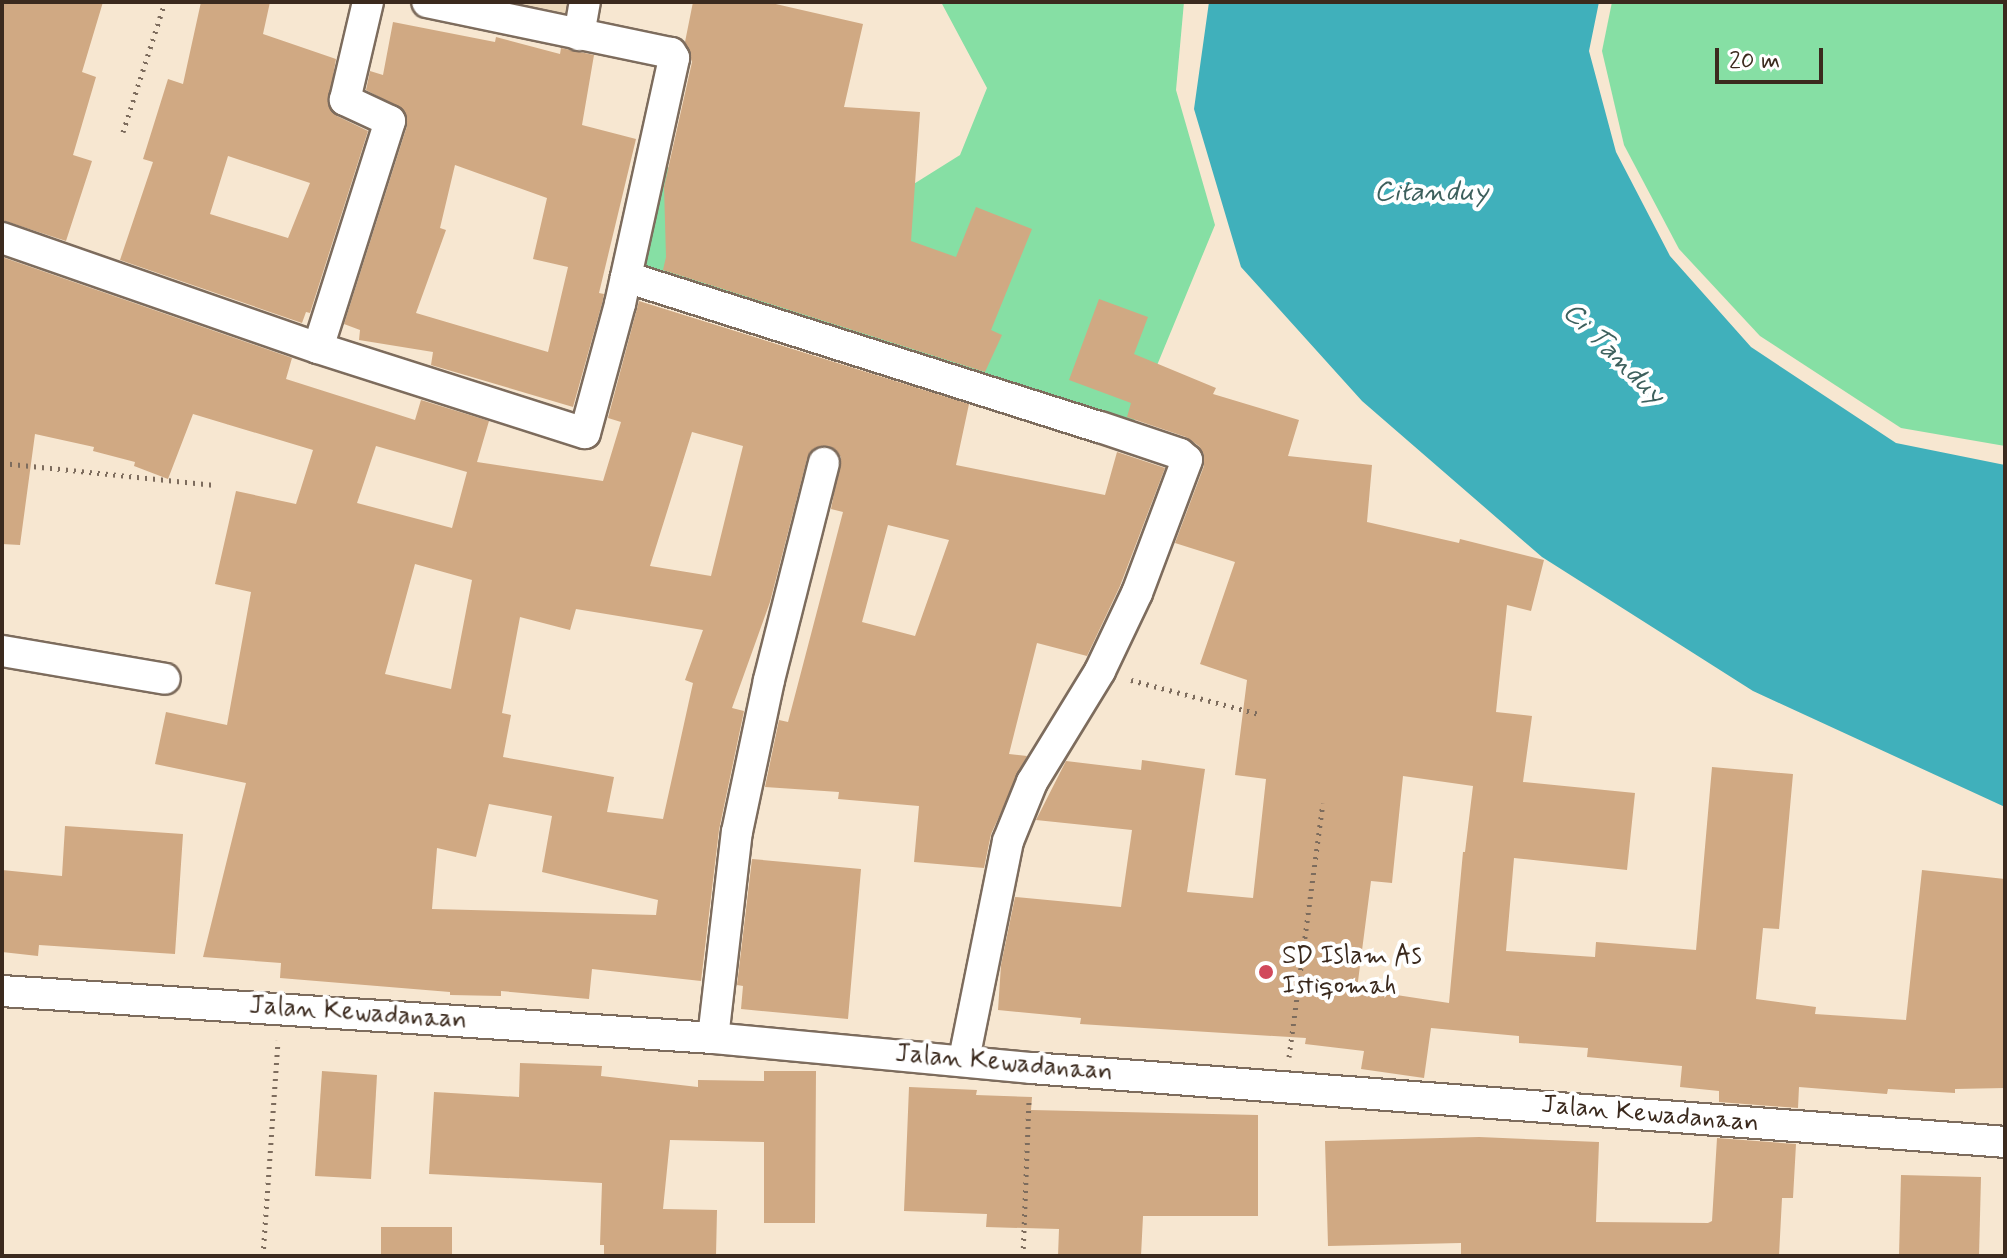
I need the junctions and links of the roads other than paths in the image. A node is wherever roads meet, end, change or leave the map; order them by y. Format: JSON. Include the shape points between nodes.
{"nodes":[{"id":1,"x":368,"y":2,"type":"edge"},
{"id":2,"x":427,"y":2,"type":"edge"},
{"id":3,"x":585,"y":2,"type":"edge"},
{"id":4,"x":579,"y":35,"type":"junction"},
{"id":5,"x":2,"y":238,"type":"edge"},
{"id":6,"x":626,"y":277,"type":"junction"},
{"id":7,"x":318,"y":348,"type":"junction"},
{"id":8,"x":824,"y":463,"type":"dead end"},
{"id":9,"x":2,"y":651,"type":"edge"},
{"id":10,"x":165,"y":679,"type":"dead end"},
{"id":11,"x":2,"y":991,"type":"edge"},
{"id":12,"x":713,"y":1038,"type":"junction"},
{"id":13,"x":964,"y":1060,"type":"junction"},
{"id":14,"x":2005,"y":1142,"type":"edge"}],
"edges":[{"from":1,"to":7,"type":"street","via":[[345,100],[390,121]]},
{"from":2,"to":4,"type":"street"},
{"from":3,"to":4,"type":"street"},
{"from":4,"to":6,"type":"street","via":[[671,53],[674,58]]},
{"from":5,"to":7,"type":"street"},
{"from":6,"to":7,"type":"street","via":[[585,433]]},
{"from":6,"to":13,"type":"street","via":[[1187,460],[1137,593],[1100,671],[1039,769],[1008,841]]},
{"from":8,"to":12,"type":"street","via":[[737,832]]},
{"from":9,"to":10,"type":"street"},
{"from":11,"to":12,"type":"street","name":"Jalan Kewadanaan"},
{"from":12,"to":13,"type":"street","name":"Jalan Kewadanaan"},
{"from":13,"to":14,"type":"street","name":"Jalan Kewadanaan"}]}
